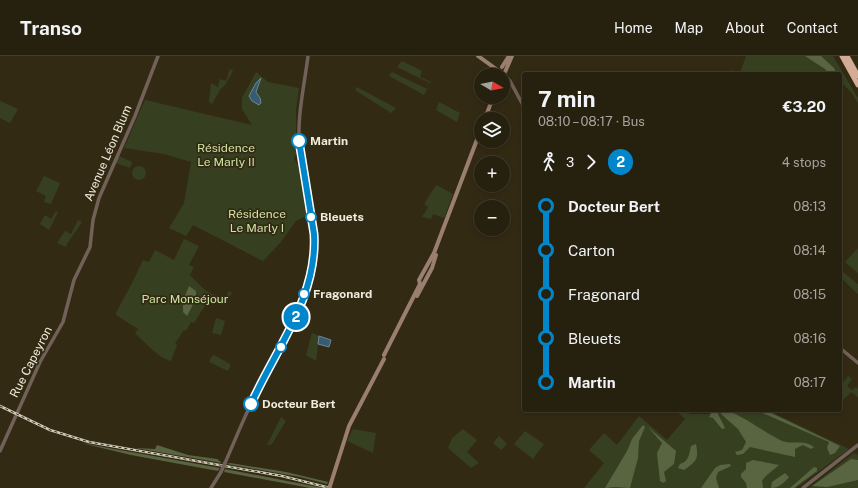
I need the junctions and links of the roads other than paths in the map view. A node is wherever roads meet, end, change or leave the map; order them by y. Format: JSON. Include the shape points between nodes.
{"nodes":[{"id":1,"x":158,"y":56,"type":"edge"},
{"id":2,"x":308,"y":56,"type":"edge"},
{"id":3,"x":478,"y":56,"type":"edge"},
{"id":4,"x":510,"y":56,"type":"edge"},
{"id":5,"x":842,"y":56,"type":"edge"},
{"id":6,"x":847,"y":56,"type":"edge"},
{"id":7,"x":497,"y":68,"type":"edge"},
{"id":8,"x":504,"y":68,"type":"edge"},
{"id":9,"x":858,"y":76,"type":"edge"},
{"id":10,"x":510,"y":78,"type":"edge"},
{"id":11,"x":510,"y":81,"type":"edge"},
{"id":12,"x":858,"y":85,"type":"edge"},
{"id":13,"x":522,"y":98,"type":"edge"},
{"id":14,"x":522,"y":103,"type":"edge"},
{"id":15,"x":474,"y":148,"type":"edge"},
{"id":16,"x":476,"y":148,"type":"edge"},
{"id":17,"x":465,"y":175,"type":"junction"},
{"id":18,"x":74,"y":280,"type":"joint"},
{"id":19,"x":842,"y":350,"type":"edge"},
{"id":20,"x":858,"y":363,"type":"edge"},
{"id":21,"x":858,"y":445,"type":"edge"},
{"id":22,"x":0,"y":450,"type":"edge"},
{"id":23,"x":329,"y":487,"type":"edge"},
{"id":24,"x":211,"y":488,"type":"edge"},
{"id":25,"x":803,"y":488,"type":"edge"}],
"edges":[{"from":1,"to":18,"type":"street","name":"Avenue Léon Blum","via":[[99,198],[93,220],[90,249]]},
{"from":2,"to":24,"type":"street","bridge":true,"via":[[298,130],[314,244],[309,280],[293,324],[252,401],[221,472]]},
{"from":3,"to":7,"type":"main road"},
{"from":4,"to":8,"type":"main road"},
{"from":5,"to":12,"type":"highway"},
{"from":6,"to":9,"type":"highway"},
{"from":10,"to":13,"type":"street"},
{"from":11,"to":14,"type":"street"},
{"from":15,"to":17,"type":"main road"},
{"from":16,"to":17,"type":"main road"},
{"from":17,"to":23,"type":"main road","via":[[434,255],[419,280],[421,285],[349,426]]},
{"from":18,"to":22,"type":"street","name":"Rue Capeyron","via":[[62,322],[40,362]]},
{"from":19,"to":20,"type":"street"},
{"from":21,"to":25,"type":"street"}]}
